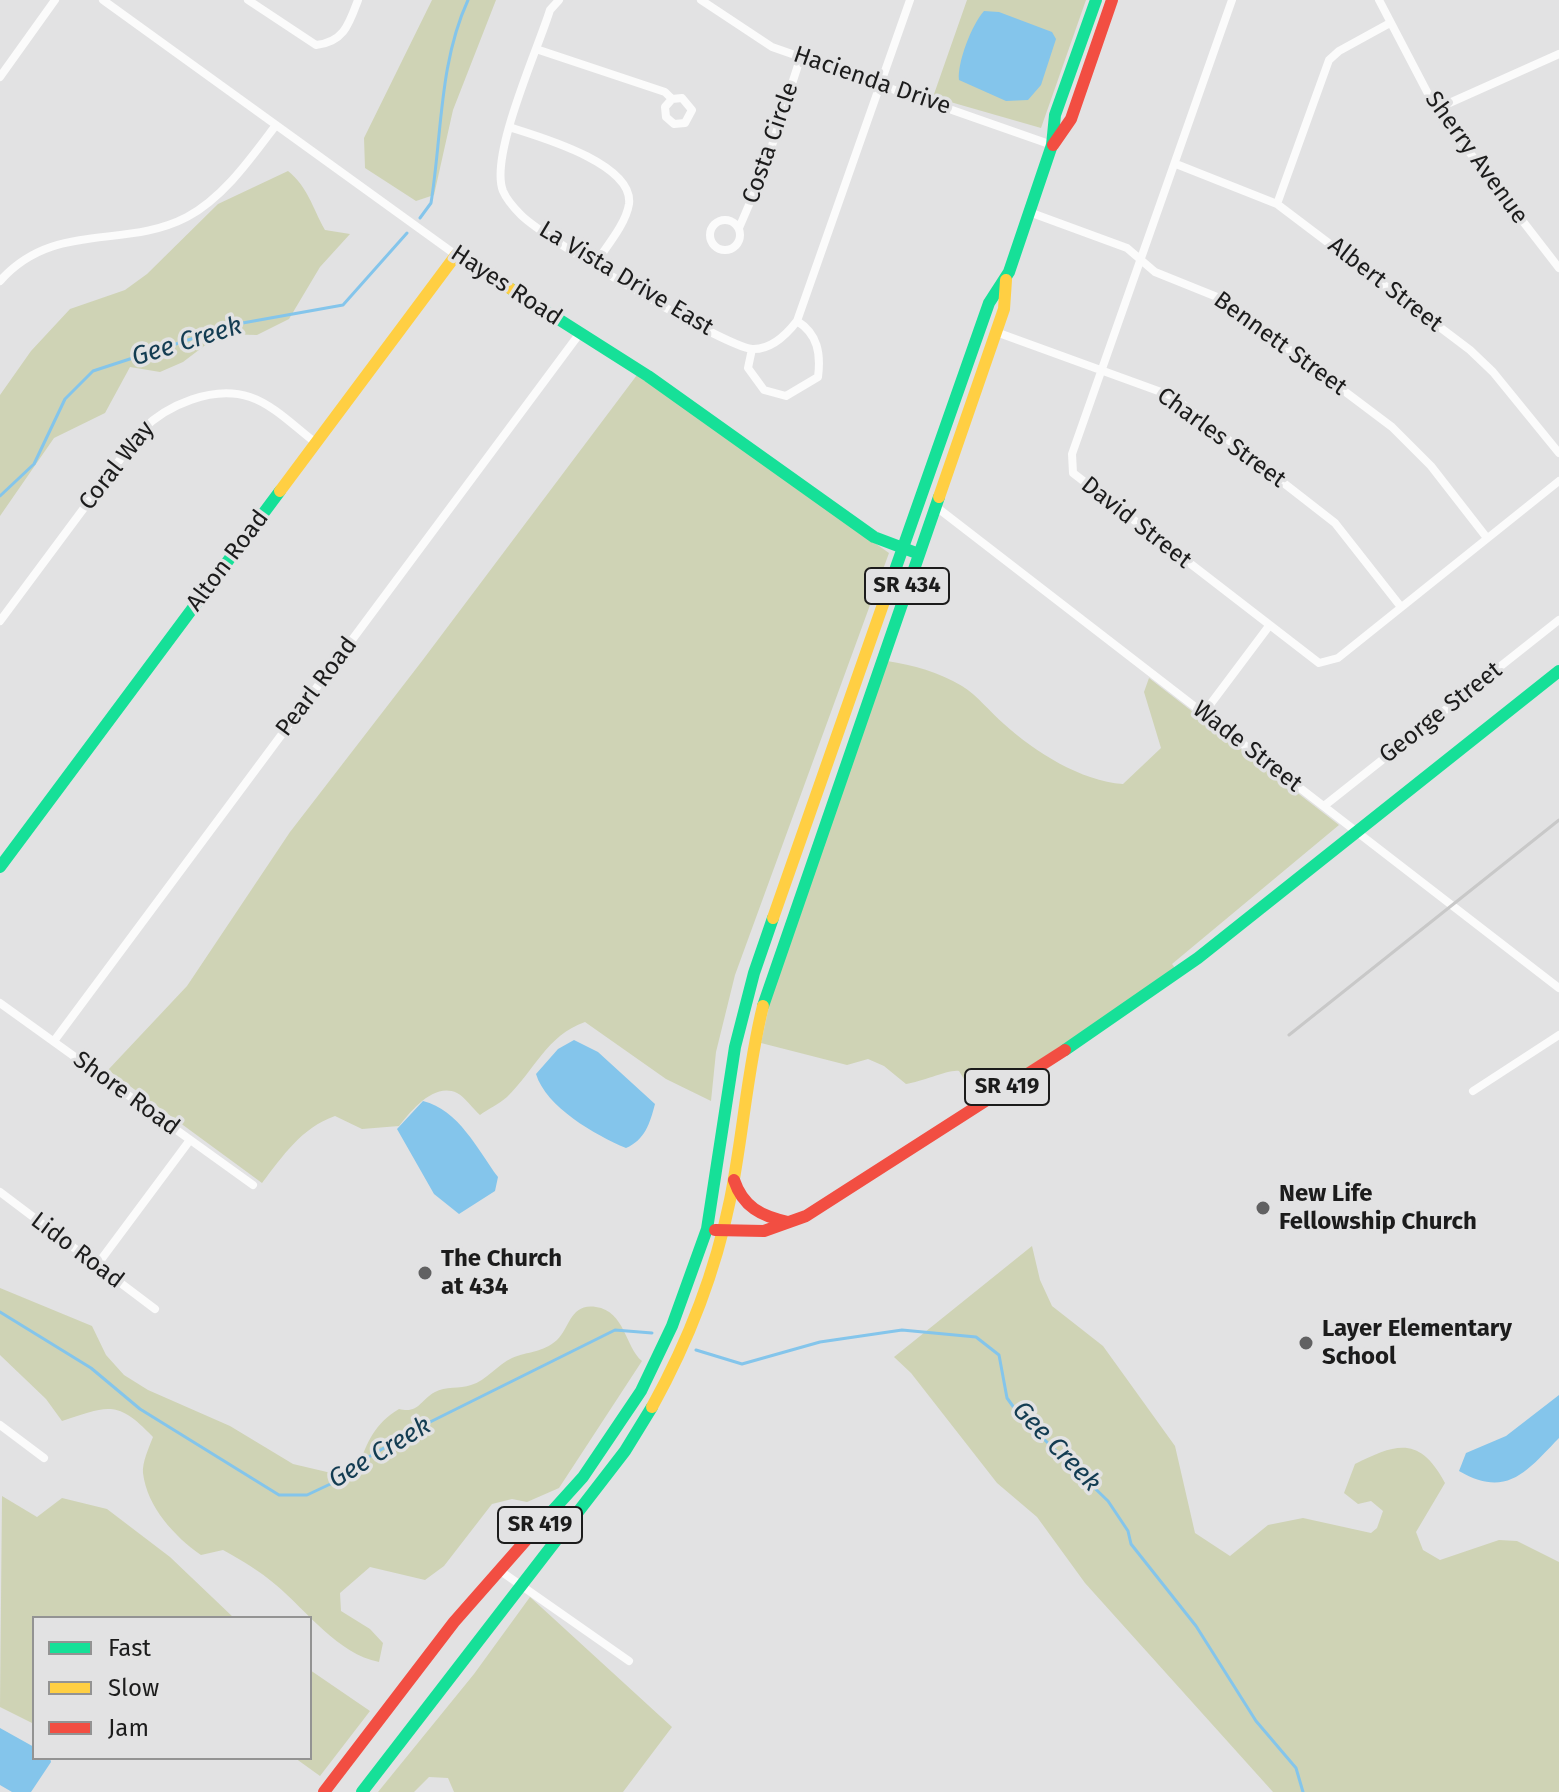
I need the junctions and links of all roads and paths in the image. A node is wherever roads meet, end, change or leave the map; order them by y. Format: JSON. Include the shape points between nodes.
{"nodes":[{"id":1,"x":55,"y":0,"type":"edge"},
{"id":2,"x":103,"y":0,"type":"edge"},
{"id":3,"x":248,"y":0,"type":"edge"},
{"id":4,"x":358,"y":0,"type":"edge"},
{"id":5,"x":559,"y":0,"type":"edge"},
{"id":6,"x":701,"y":0,"type":"edge"},
{"id":7,"x":910,"y":0,"type":"edge"},
{"id":8,"x":1096,"y":0,"type":"edge"},
{"id":9,"x":1112,"y":0,"type":"edge"},
{"id":10,"x":1232,"y":0,"type":"edge"},
{"id":11,"x":1379,"y":0,"type":"edge"},
{"id":12,"x":1390,"y":23,"type":"junction"},
{"id":13,"x":539,"y":50,"type":"junction"},
{"id":14,"x":1559,"y":54,"type":"edge"},
{"id":15,"x":801,"y":56,"type":"junction"},
{"id":16,"x":0,"y":77,"type":"edge"},
{"id":17,"x":881,"y":84,"type":"junction"},
{"id":18,"x":672,"y":99,"type":"dead end"},
{"id":19,"x":1436,"y":109,"type":"junction"},
{"id":20,"x":276,"y":125,"type":"junction"},
{"id":21,"x":509,"y":127,"type":"junction"},
{"id":22,"x":1052,"y":145,"type":"junction"},
{"id":23,"x":1176,"y":164,"type":"junction"},
{"id":24,"x":1277,"y":204,"type":"junction"},
{"id":25,"x":1029,"y":212,"type":"junction"},
{"id":26,"x":739,"y":228,"type":"dead end"},
{"id":27,"x":456,"y":255,"type":"junction"},
{"id":28,"x":1141,"y":259,"type":"junction"},
{"id":29,"x":595,"y":264,"type":"junction"},
{"id":30,"x":1559,"y":268,"type":"edge"},
{"id":31,"x":1006,"y":279,"type":"junction"},
{"id":32,"x":0,"y":281,"type":"edge"},
{"id":33,"x":797,"y":321,"type":"junction"},
{"id":34,"x":996,"y":332,"type":"junction"},
{"id":35,"x":580,"y":333,"type":"junction"},
{"id":36,"x":752,"y":349,"type":"junction"},
{"id":37,"x":1102,"y":370,"type":"junction"},
{"id":38,"x":316,"y":443,"type":"junction"},
{"id":39,"x":1559,"y":453,"type":"edge"},
{"id":40,"x":1559,"y":481,"type":"edge"},
{"id":41,"x":935,"y":506,"type":"junction"},
{"id":42,"x":1487,"y":538,"type":"junction"},
{"id":43,"x":902,"y":550,"type":"junction"},
{"id":44,"x":919,"y":554,"type":"junction"},
{"id":45,"x":1401,"y":607,"type":"junction"},
{"id":46,"x":1559,"y":620,"type":"edge"},
{"id":47,"x":0,"y":621,"type":"edge"},
{"id":48,"x":1269,"y":626,"type":"junction"},
{"id":49,"x":1559,"y":671,"type":"edge"},
{"id":50,"x":1203,"y":714,"type":"junction"},
{"id":51,"x":1324,"y":806,"type":"junction"},
{"id":52,"x":1356,"y":831,"type":"junction"},
{"id":53,"x":792,"y":863,"type":"junction"},
{"id":54,"x":0,"y":867,"type":"edge"},
{"id":55,"x":799,"y":896,"type":"junction"},
{"id":56,"x":1559,"y":988,"type":"edge"},
{"id":57,"x":0,"y":1003,"type":"edge"},
{"id":58,"x":1559,"y":1035,"type":"edge"},
{"id":59,"x":54,"y":1041,"type":"junction"},
{"id":60,"x":1473,"y":1091,"type":"dead end"},
{"id":61,"x":190,"y":1140,"type":"junction"},
{"id":62,"x":734,"y":1179,"type":"junction"},
{"id":63,"x":253,"y":1185,"type":"dead end"},
{"id":64,"x":0,"y":1192,"type":"edge"},
{"id":65,"x":793,"y":1223,"type":"junction"},
{"id":66,"x":707,"y":1229,"type":"junction"},
{"id":67,"x":723,"y":1231,"type":"junction"},
{"id":68,"x":97,"y":1265,"type":"junction"},
{"id":69,"x":155,"y":1309,"type":"dead end"},
{"id":70,"x":0,"y":1425,"type":"edge"},
{"id":71,"x":44,"y":1458,"type":"dead end"},
{"id":72,"x":499,"y":1570,"type":"junction"},
{"id":73,"x":520,"y":1584,"type":"junction"},
{"id":74,"x":629,"y":1661,"type":"dead end"},
{"id":75,"x":324,"y":1792,"type":"edge"},
{"id":76,"x":362,"y":1792,"type":"edge"}],
"edges":[{"from":1,"to":16,"type":"street"},
{"from":2,"to":20,"type":"street","name":"Hayes Road"},
{"from":3,"to":4,"type":"street","via":[[316,45],[340,38]]},
{"from":5,"to":13,"type":"street","name":"La Vista Drive East","via":[[550,10]]},
{"from":6,"to":15,"type":"street","name":"Hacienda Drive","via":[[759,40]]},
{"from":7,"to":17,"type":"street"},
{"from":8,"to":22,"type":"main road","number":"SR 434","via":[[1055,115]]},
{"from":9,"to":22,"type":"main road","number":"SR 434","via":[[1071,119]]},
{"from":10,"to":23,"type":"street","name":"David Street"},
{"from":11,"to":12,"type":"street","name":"Sherry Avenue"},
{"from":12,"to":19,"type":"street","name":"Sherry Avenue"},
{"from":12,"to":24,"type":"street","via":[[1329,60]]},
{"from":13,"to":18,"type":"street","via":[[665,92]]},
{"from":13,"to":21,"type":"street","name":"La Vista Drive East"},
{"from":14,"to":19,"type":"street"},
{"from":15,"to":17,"type":"street","name":"Hacienda Drive"},
{"from":15,"to":26,"type":"street","name":"Costa Circle"},
{"from":17,"to":22,"type":"street","name":"Hacienda Drive"},
{"from":17,"to":33,"type":"street"},
{"from":19,"to":30,"type":"street","name":"Sherry Avenue"},
{"from":20,"to":27,"type":"street","name":"Hayes Road"},
{"from":20,"to":32,"type":"street","via":[[220,192],[186,217],[38,250]]},
{"from":21,"to":29,"type":"street","name":"La Vista Drive East","via":[[500,173],[503,191],[521,215]]},
{"from":21,"to":29,"type":"street","via":[[581,151],[625,189],[630,199],[627,212]]},
{"from":22,"to":25,"type":"main road","number":"SR 434"},
{"from":23,"to":24,"type":"street","name":"Albert Street"},
{"from":23,"to":28,"type":"street","name":"David Street"},
{"from":24,"to":39,"type":"street","name":"Albert Street","via":[[1470,350]]},
{"from":25,"to":28,"type":"street","name":"Bennett Street","via":[[1127,248]]},
{"from":25,"to":31,"type":"main road","number":"SR 434"},
{"from":27,"to":35,"type":"main road","name":"Hayes Road"},
{"from":27,"to":38,"type":"main road","name":"Alton Road"},
{"from":28,"to":37,"type":"street","name":"David Street"},
{"from":28,"to":42,"type":"street","name":"Bennett Street","via":[[1155,272],[1222,299],[1392,427],[1431,466]]},
{"from":29,"to":36,"type":"street","name":"La Vista Drive East","via":[[694,324]]},
{"from":31,"to":34,"type":"main road","number":"SR 434"},
{"from":31,"to":43,"type":"main road","number":"SR 434","via":[[989,303]]},
{"from":33,"to":36,"type":"street","via":[[770,345]]},
{"from":33,"to":36,"type":"street","via":[[810,331],[821,353],[818,377],[806,386],[786,396],[764,390],[748,368]]},
{"from":34,"to":37,"type":"street","name":"Charles Street"},
{"from":34,"to":41,"type":"main road","number":"SR 434"},
{"from":35,"to":43,"type":"main road","name":"Hayes Road","via":[[874,537]]},
{"from":35,"to":59,"type":"street","name":"Pearl Road"},
{"from":37,"to":45,"type":"street","name":"Charles Street","via":[[1172,396],[1323,513],[1344,532]]},
{"from":37,"to":48,"type":"street","name":"David Street","via":[[1072,454],[1073,473]]},
{"from":38,"to":47,"type":"street","name":"Coral Way","via":[[268,407],[236,395],[191,401],[158,414]]},
{"from":38,"to":54,"type":"main road","name":"Alton Road"},
{"from":40,"to":42,"type":"street","name":"David Street"},
{"from":41,"to":44,"type":"main road","number":"SR 434"},
{"from":41,"to":50,"type":"street","name":"Wade Street"},
{"from":42,"to":45,"type":"street","name":"David Street"},
{"from":43,"to":44,"type":"main road","name":"Hayes Road"},
{"from":43,"to":53,"type":"main road","number":"SR 434"},
{"from":44,"to":55,"type":"main road","number":"SR 434"},
{"from":45,"to":48,"type":"street","name":"David Street","via":[[1327,662],[1313,660]]},
{"from":46,"to":51,"type":"street","name":"George Street"},
{"from":48,"to":50,"type":"street"},
{"from":49,"to":52,"type":"main road","number":"SR 419"},
{"from":50,"to":51,"type":"street","name":"Wade Street"},
{"from":51,"to":52,"type":"street","name":"Wade Street"},
{"from":52,"to":56,"type":"street","name":"Wade Street"},
{"from":52,"to":65,"type":"main road","number":"SR 419","via":[[1113,1019]]},
{"from":53,"to":55,"type":"main road"},
{"from":53,"to":66,"type":"main road","number":"SR 434","via":[[740,1022]]},
{"from":55,"to":62,"type":"main road","number":"SR 434","via":[[759,1017]]},
{"from":57,"to":59,"type":"street","name":"Shore Road"},
{"from":58,"to":60,"type":"street"},
{"from":59,"to":61,"type":"street","name":"Shore Road"},
{"from":61,"to":63,"type":"street","name":"Shore Road"},
{"from":61,"to":68,"type":"street"},
{"from":62,"to":65,"type":"main road","via":[[741,1200],[757,1214]]},
{"from":62,"to":67,"type":"main road","number":"SR 434"},
{"from":64,"to":68,"type":"street","name":"Lido Road"},
{"from":65,"to":67,"type":"main road","number":"SR 419","via":[[764,1231]]},
{"from":66,"to":67,"type":"main road","number":"SR 419"},
{"from":66,"to":72,"type":"main road","number":"SR 419","via":[[672,1326],[625,1417],[583,1477]]},
{"from":67,"to":73,"type":"main road","number":"SR 419","via":[[698,1311],[656,1401],[610,1471]]},
{"from":68,"to":69,"type":"street","name":"Lido Road"},
{"from":70,"to":71,"type":"street"},
{"from":72,"to":73,"type":"street"},
{"from":72,"to":75,"type":"main road","number":"SR 419"},
{"from":73,"to":74,"type":"street"},
{"from":73,"to":76,"type":"main road","number":"SR 419"}]}
